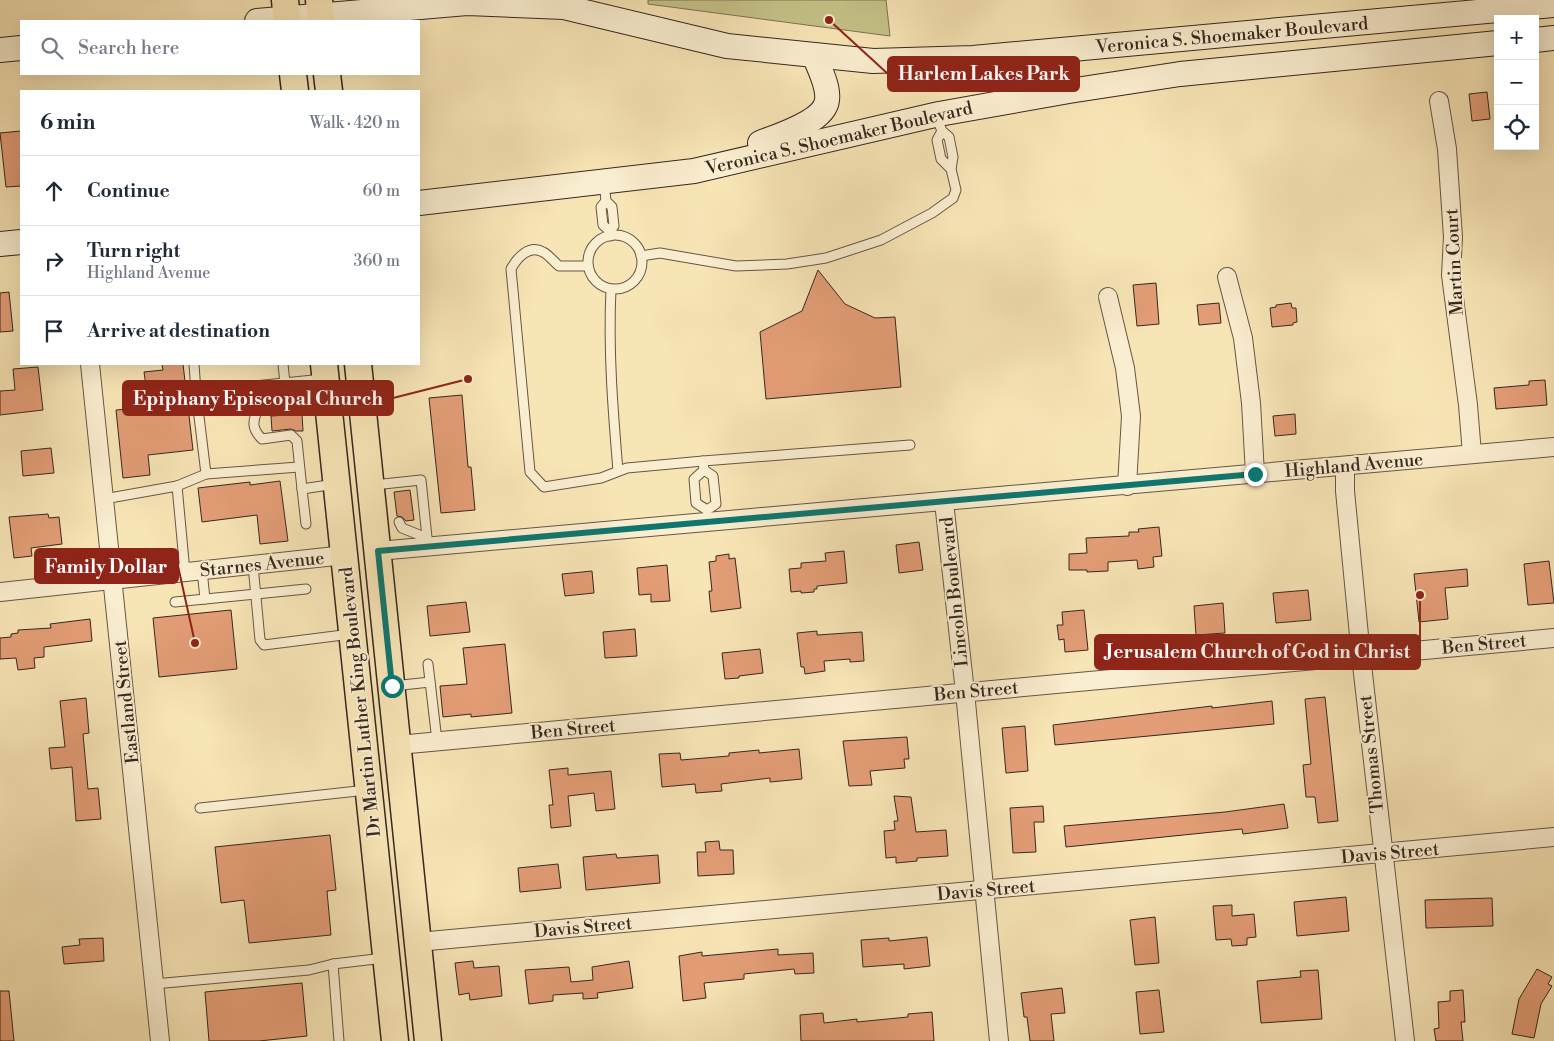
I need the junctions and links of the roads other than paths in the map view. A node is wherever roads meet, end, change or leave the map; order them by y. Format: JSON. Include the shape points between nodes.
{"nodes":[{"id":1,"x":1554,"y":5,"type":"edge"},
{"id":2,"x":320,"y":12,"type":"edge"},
{"id":3,"x":286,"y":13,"type":"edge"},
{"id":4,"x":261,"y":20,"type":"edge"},
{"id":5,"x":1554,"y":38,"type":"edge"},
{"id":6,"x":1539,"y":40,"type":"edge"},
{"id":7,"x":1494,"y":43,"type":"edge"},
{"id":8,"x":20,"y":48,"type":"edge"},
{"id":9,"x":0,"y":50,"type":"edge"},
{"id":10,"x":814,"y":55,"type":"junction"},
{"id":11,"x":293,"y":75,"type":"edge"},
{"id":12,"x":327,"y":75,"type":"edge"},
{"id":13,"x":295,"y":90,"type":"edge"},
{"id":14,"x":329,"y":90,"type":"edge"},
{"id":15,"x":1439,"y":101,"type":"dead end"},
{"id":16,"x":940,"y":123,"type":"junction"},
{"id":17,"x":694,"y":171,"type":"junction"},
{"id":18,"x":605,"y":191,"type":"junction"},
{"id":19,"x":420,"y":203,"type":"edge"},
{"id":20,"x":610,"y":233,"type":"junction"},
{"id":21,"x":20,"y":242,"type":"edge"},
{"id":22,"x":0,"y":244,"type":"edge"},
{"id":23,"x":641,"y":256,"type":"junction"},
{"id":24,"x":588,"y":266,"type":"junction"},
{"id":25,"x":1227,"y":277,"type":"dead end"},
{"id":26,"x":611,"y":289,"type":"junction"},
{"id":27,"x":1108,"y":297,"type":"dead end"},
{"id":28,"x":90,"y":365,"type":"edge"},
{"id":29,"x":194,"y":365,"type":"edge"},
{"id":30,"x":283,"y":365,"type":"edge"},
{"id":31,"x":358,"y":365,"type":"edge"},
{"id":32,"x":325,"y":371,"type":"edge"},
{"id":33,"x":299,"y":382,"type":"junction"},
{"id":34,"x":285,"y":383,"type":"junction"},
{"id":35,"x":196,"y":392,"type":"junction"},
{"id":36,"x":910,"y":445,"type":"dead end"},
{"id":37,"x":1554,"y":446,"type":"edge"},
{"id":38,"x":1472,"y":454,"type":"junction"},
{"id":39,"x":704,"y":466,"type":"junction"},
{"id":40,"x":1345,"y":466,"type":"junction"},
{"id":41,"x":298,"y":467,"type":"junction"},
{"id":42,"x":618,"y":472,"type":"junction"},
{"id":43,"x":206,"y":474,"type":"junction"},
{"id":44,"x":1255,"y":474,"type":"junction"},
{"id":45,"x":337,"y":484,"type":"junction"},
{"id":46,"x":383,"y":484,"type":"junction"},
{"id":47,"x":177,"y":486,"type":"junction"},
{"id":48,"x":1126,"y":486,"type":"junction"},
{"id":49,"x":302,"y":489,"type":"junction"},
{"id":50,"x":396,"y":492,"type":"dead end"},
{"id":51,"x":104,"y":499,"type":"junction"},
{"id":52,"x":944,"y":502,"type":"junction"},
{"id":53,"x":340,"y":512,"type":"junction"},
{"id":54,"x":707,"y":516,"type":"junction"},
{"id":55,"x":399,"y":522,"type":"dead end"},
{"id":56,"x":306,"y":524,"type":"dead end"},
{"id":57,"x":428,"y":542,"type":"junction"},
{"id":58,"x":378,"y":551,"type":"junction"},
{"id":59,"x":345,"y":555,"type":"junction"},
{"id":60,"x":253,"y":565,"type":"junction"},
{"id":61,"x":194,"y":571,"type":"junction"},
{"id":62,"x":114,"y":580,"type":"junction"},
{"id":63,"x":306,"y":589,"type":"dead end"},
{"id":64,"x":0,"y":592,"type":"edge"},
{"id":65,"x":256,"y":594,"type":"junction"},
{"id":66,"x":205,"y":599,"type":"junction"},
{"id":67,"x":175,"y":602,"type":"dead end"},
{"id":68,"x":353,"y":634,"type":"junction"},
{"id":69,"x":1554,"y":638,"type":"edge"},
{"id":70,"x":1361,"y":656,"type":"junction"},
{"id":71,"x":388,"y":657,"type":"junction"},
{"id":72,"x":428,"y":664,"type":"dead end"},
{"id":73,"x":430,"y":682,"type":"junction"},
{"id":74,"x":392,"y":686,"type":"junction"},
{"id":75,"x":965,"y":692,"type":"junction"},
{"id":76,"x":436,"y":741,"type":"junction"},
{"id":77,"x":398,"y":745,"type":"junction"},
{"id":78,"x":370,"y":790,"type":"junction"},
{"id":79,"x":200,"y":808,"type":"dead end"},
{"id":80,"x":1554,"y":838,"type":"edge"},
{"id":81,"x":1382,"y":854,"type":"junction"},
{"id":82,"x":985,"y":890,"type":"junction"},
{"id":83,"x":418,"y":942,"type":"junction"},
{"id":84,"x":387,"y":957,"type":"junction"},
{"id":85,"x":332,"y":964,"type":"junction"},
{"id":86,"x":154,"y":984,"type":"junction"},
{"id":87,"x":160,"y":1041,"type":"edge"},
{"id":88,"x":339,"y":1041,"type":"edge"},
{"id":89,"x":395,"y":1041,"type":"edge"},
{"id":90,"x":428,"y":1041,"type":"edge"},
{"id":91,"x":999,"y":1041,"type":"edge"},
{"id":92,"x":1405,"y":1041,"type":"edge"}],
"edges":[{"from":1,"to":10,"type":"street","name":"Veronica S. Shoemaker Boulevard","via":[[973,58],[872,61]]},
{"from":2,"to":3,"type":"street","name":"Veronica S. Shoemaker Boulevard"},
{"from":2,"to":10,"type":"street","name":"Veronica S. Shoemaker Boulevard","via":[[467,3],[564,8],[727,46]]},
{"from":3,"to":4,"type":"street","name":"Veronica S. Shoemaker Boulevard"},
{"from":5,"to":6,"type":"street"},
{"from":7,"to":16,"type":"street","name":"Veronica S. Shoemaker Boulevard","via":[[1180,74],[1069,91]]},
{"from":8,"to":9,"type":"street"},
{"from":10,"to":17,"type":"street","via":[[826,89],[827,101],[822,111],[803,126]]},
{"from":11,"to":13,"type":"main road"},
{"from":12,"to":14,"type":"main road"},
{"from":15,"to":38,"type":"street","name":"Martin Court","via":[[1447,149],[1453,236],[1452,275]]},
{"from":16,"to":17,"type":"street","name":"Veronica S. Shoemaker Boulevard"},
{"from":16,"to":23,"type":"lane","via":[[949,137],[953,157],[951,170],[956,190],[953,198],[881,240],[826,258],[787,264],[736,266],[660,253]]},
{"from":17,"to":18,"type":"street","name":"Veronica S. Shoemaker Boulevard"},
{"from":18,"to":19,"type":"street","name":"Veronica S. Shoemaker Boulevard"},
{"from":18,"to":20,"type":"lane","via":[[601,207],[603,225]]},
{"from":20,"to":23,"type":"lane","via":[[632,241]]},
{"from":20,"to":24,"type":"lane","via":[[592,248]]},
{"from":21,"to":22,"type":"street"},
{"from":23,"to":26,"type":"lane","via":[[640,273],[635,280],[620,289]]},
{"from":24,"to":26,"type":"lane","via":[[596,282]]},
{"from":24,"to":42,"type":"lane","via":[[559,266],[542,251],[530,250],[518,257],[511,269],[530,472],[544,487],[601,478]]},
{"from":25,"to":44,"type":"street","via":[[1243,338]]},
{"from":26,"to":42,"type":"lane","via":[[609,328]]},
{"from":27,"to":48,"type":"street","via":[[1126,368],[1131,416]]},
{"from":28,"to":51,"type":"street","name":"Eastland Street"},
{"from":29,"to":35,"type":"lane"},
{"from":30,"to":34,"type":"lane"},
{"from":31,"to":46,"type":"main road","name":"Dr Martin Luther King Boulevard"},
{"from":32,"to":33,"type":"lane"},
{"from":32,"to":45,"type":"main road","name":"Dr Martin Luther King Boulevard"},
{"from":33,"to":34,"type":"lane"},
{"from":33,"to":41,"type":"lane","via":[[292,405],[258,409],[253,420],[255,432],[262,439],[291,435],[299,452]]},
{"from":34,"to":35,"type":"lane"},
{"from":35,"to":43,"type":"lane"},
{"from":36,"to":39,"type":"lane"},
{"from":37,"to":38,"type":"street","name":"Highland Avenue"},
{"from":38,"to":40,"type":"street","name":"Highland Avenue"},
{"from":39,"to":42,"type":"lane","via":[[626,468]]},
{"from":39,"to":54,"type":"lane","via":[[713,476],[716,504]]},
{"from":39,"to":54,"type":"lane","via":[[694,479],[696,503]]},
{"from":40,"to":44,"type":"street","name":"Highland Avenue"},
{"from":40,"to":70,"type":"street","name":"Thomas Street"},
{"from":41,"to":43,"type":"lane"},
{"from":41,"to":49,"type":"lane"},
{"from":43,"to":47,"type":"lane"},
{"from":44,"to":48,"type":"street","name":"Highland Avenue"},
{"from":45,"to":49,"type":"lane"},
{"from":45,"to":53,"type":"main road","name":"Dr Martin Luther King Boulevard"},
{"from":46,"to":50,"type":"lane"},
{"from":46,"to":57,"type":"lane","via":[[421,480]]},
{"from":46,"to":58,"type":"main road","name":"Dr Martin Luther King Boulevard"},
{"from":47,"to":51,"type":"lane"},
{"from":47,"to":61,"type":"lane"},
{"from":48,"to":52,"type":"street","name":"Highland Avenue"},
{"from":49,"to":56,"type":"lane"},
{"from":51,"to":62,"type":"street","name":"Eastland Street"},
{"from":52,"to":54,"type":"street","name":"Highland Avenue"},
{"from":52,"to":75,"type":"street","name":"Lincoln Boulevard"},
{"from":53,"to":58,"type":"main road","via":[[360,541]]},
{"from":53,"to":59,"type":"main road","name":"Dr Martin Luther King Boulevard"},
{"from":54,"to":57,"type":"street","name":"Highland Avenue"},
{"from":55,"to":57,"type":"lane","via":[[402,528]]},
{"from":57,"to":58,"type":"street","name":"Highland Avenue"},
{"from":58,"to":71,"type":"main road","name":"Dr Martin Luther King Boulevard"},
{"from":59,"to":60,"type":"street","name":"Starnes Avenue"},
{"from":59,"to":68,"type":"main road","name":"Dr Martin Luther King Boulevard"},
{"from":59,"to":71,"type":"main road","via":[[362,574],[371,639]]},
{"from":60,"to":61,"type":"street","name":"Starnes Avenue"},
{"from":60,"to":65,"type":"lane"},
{"from":61,"to":62,"type":"street","name":"Starnes Avenue"},
{"from":61,"to":66,"type":"lane"},
{"from":62,"to":64,"type":"street","name":"Starnes Avenue"},
{"from":62,"to":86,"type":"street","name":"Eastland Street"},
{"from":63,"to":65,"type":"lane"},
{"from":65,"to":66,"type":"lane"},
{"from":65,"to":68,"type":"lane","via":[[260,640],[264,644]]},
{"from":66,"to":67,"type":"lane"},
{"from":68,"to":78,"type":"main road","name":"Dr Martin Luther King Boulevard"},
{"from":69,"to":70,"type":"street","name":"Ben Street"},
{"from":70,"to":75,"type":"street","name":"Ben Street"},
{"from":70,"to":81,"type":"street","name":"Thomas Street"},
{"from":71,"to":74,"type":"main road","name":"Dr Martin Luther King Boulevard"},
{"from":72,"to":73,"type":"lane"},
{"from":73,"to":74,"type":"lane"},
{"from":73,"to":76,"type":"lane"},
{"from":74,"to":77,"type":"main road","name":"Dr Martin Luther King Boulevard"},
{"from":75,"to":76,"type":"street","name":"Ben Street"},
{"from":75,"to":82,"type":"street","name":"Lincoln Boulevard"},
{"from":76,"to":77,"type":"street","name":"Ben Street"},
{"from":77,"to":83,"type":"main road","name":"Dr Martin Luther King Boulevard"},
{"from":78,"to":79,"type":"lane"},
{"from":78,"to":84,"type":"main road","name":"Dr Martin Luther King Boulevard"},
{"from":80,"to":81,"type":"street","name":"Davis Street"},
{"from":81,"to":82,"type":"street","name":"Davis Street"},
{"from":81,"to":92,"type":"street","name":"Thomas Street"},
{"from":82,"to":83,"type":"street","name":"Davis Street"},
{"from":82,"to":91,"type":"street","name":"Lincoln Boulevard"},
{"from":83,"to":90,"type":"main road","name":"Dr Martin Luther King Boulevard"},
{"from":84,"to":85,"type":"lane"},
{"from":84,"to":89,"type":"main road","name":"Dr Martin Luther King Boulevard"},
{"from":85,"to":86,"type":"lane","via":[[309,970]]},
{"from":85,"to":88,"type":"lane"},
{"from":86,"to":87,"type":"street","name":"Eastland Street"}]}
